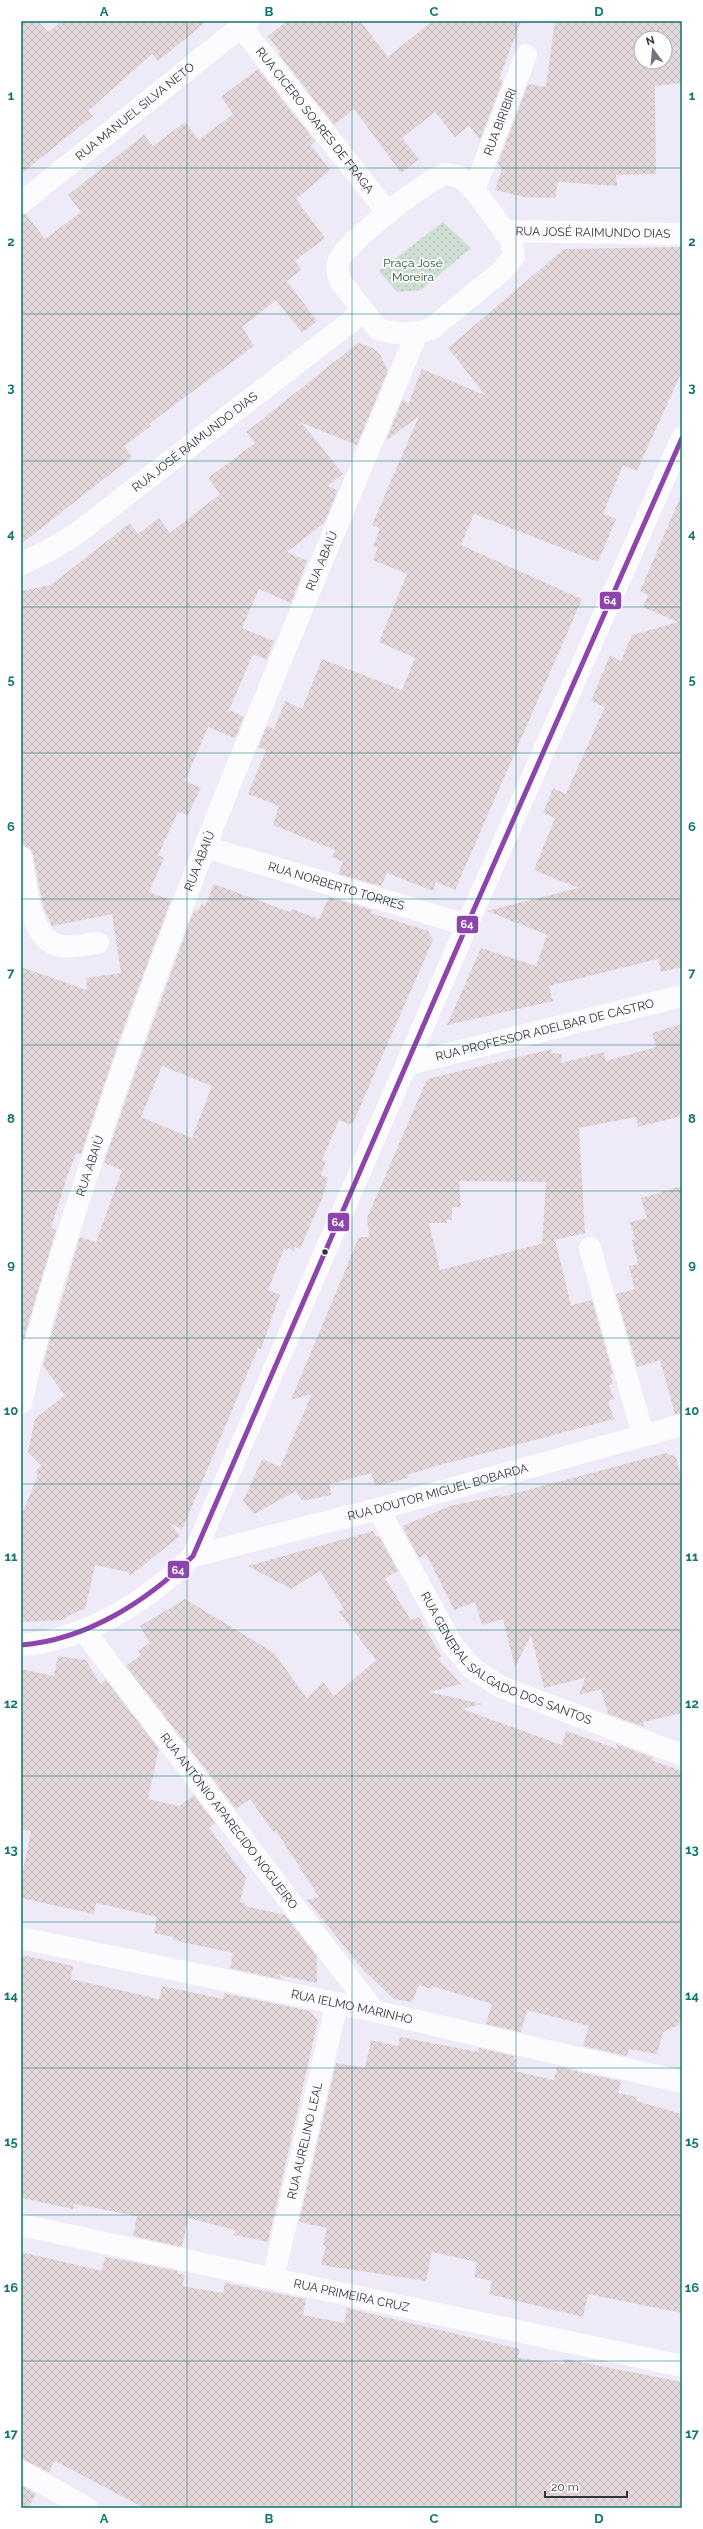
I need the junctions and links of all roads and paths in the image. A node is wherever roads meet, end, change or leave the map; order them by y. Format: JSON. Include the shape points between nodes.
{"nodes":[{"id":1,"x":245,"y":24,"type":"edge"},
{"id":2,"x":526,"y":54,"type":"dead end"},
{"id":3,"x":474,"y":190,"type":"junction"},
{"id":4,"x":21,"y":203,"type":"edge"},
{"id":5,"x":388,"y":213,"type":"junction"},
{"id":6,"x":504,"y":231,"type":"junction"},
{"id":7,"x":682,"y":234,"type":"edge"},
{"id":8,"x":363,"y":312,"type":"junction"},
{"id":9,"x":417,"y":333,"type":"junction"},
{"id":10,"x":682,"y":438,"type":"edge"},
{"id":11,"x":21,"y":564,"type":"edge"},
{"id":12,"x":205,"y":847,"type":"junction"},
{"id":13,"x":21,"y":857,"type":"edge"},
{"id":14,"x":467,"y":925,"type":"junction"},
{"id":15,"x":98,"y":943,"type":"dead end"},
{"id":16,"x":682,"y":996,"type":"edge"},
{"id":17,"x":408,"y":1064,"type":"junction"},
{"id":18,"x":590,"y":1248,"type":"dead end"},
{"id":19,"x":21,"y":1403,"type":"edge"},
{"id":20,"x":682,"y":1425,"type":"edge"},
{"id":21,"x":643,"y":1435,"type":"junction"},
{"id":22,"x":378,"y":1509,"type":"junction"},
{"id":23,"x":193,"y":1556,"type":"junction"},
{"id":24,"x":84,"y":1631,"type":"junction"},
{"id":25,"x":21,"y":1645,"type":"edge"},
{"id":26,"x":682,"y":1755,"type":"edge"},
{"id":27,"x":21,"y":1938,"type":"edge"},
{"id":28,"x":337,"y":2003,"type":"junction"},
{"id":29,"x":374,"y":2011,"type":"junction"},
{"id":30,"x":682,"y":2082,"type":"edge"},
{"id":31,"x":21,"y":2225,"type":"edge"},
{"id":32,"x":273,"y":2278,"type":"junction"},
{"id":33,"x":682,"y":2366,"type":"edge"},
{"id":34,"x":21,"y":2472,"type":"edge"},
{"id":35,"x":87,"y":2508,"type":"edge"}],
"edges":[{"from":1,"to":4,"type":"street","name":"RUA MANUEL SILVA NETO"},
{"from":1,"to":5,"type":"street","name":"RUA CICERO SOARES DE FRAGA"},
{"from":2,"to":3,"type":"street","name":"RUA BIRIBIRI"},
{"from":3,"to":5,"type":"street","via":[[460,177],[446,174],[436,178]]},
{"from":3,"to":6,"type":"street"},
{"from":5,"to":8,"type":"street","via":[[338,262],[340,281]]},
{"from":6,"to":7,"type":"street","name":"RUA JOSÉ RAIMUNDO DIAS"},
{"from":6,"to":9,"type":"street","via":[[511,239],[514,250],[514,256],[507,267],[442,322]]},
{"from":8,"to":9,"type":"street","via":[[378,329]]},
{"from":8,"to":11,"type":"street","name":"RUA JOSÉ RAIMUNDO DIAS","via":[[76,534]]},
{"from":9,"to":12,"type":"street","name":"RUA ABAIÚ"},
{"from":10,"to":14,"type":"street"},
{"from":12,"to":14,"type":"street","name":"RUA NORBERTO TORRES"},
{"from":12,"to":19,"type":"street","name":"RUA ABAIÚ","via":[[131,1041],[49,1293]]},
{"from":13,"to":15,"type":"street","via":[[39,933],[48,942],[61,946]]},
{"from":14,"to":17,"type":"street"},
{"from":16,"to":17,"type":"street","name":"RUA PROFESSOR ADELBAR DE CASTRO"},
{"from":17,"to":23,"type":"street"},
{"from":18,"to":21,"type":"street"},
{"from":20,"to":21,"type":"street","name":"RUA DOUTOR MIGUEL BOBARDA"},
{"from":21,"to":22,"type":"street","name":"RUA DOUTOR MIGUEL BOBARDA"},
{"from":22,"to":23,"type":"street","name":"RUA DOUTOR MIGUEL BOBARDA"},
{"from":22,"to":26,"type":"street","name":"RUA GENERAL SALGADO DOS SANTOS","via":[[453,1646],[472,1668],[499,1686]]},
{"from":23,"to":24,"type":"street","via":[[169,1579],[114,1615]]},
{"from":24,"to":25,"type":"street","via":[[66,1638]]},
{"from":24,"to":29,"type":"street","name":"RUA ANTÔNIO APARECIDO NOGUEIRO"},
{"from":27,"to":28,"type":"street","name":"RUA IELMO MARINHO"},
{"from":28,"to":29,"type":"street","name":"RUA IELMO MARINHO"},
{"from":28,"to":32,"type":"street","name":"RUA AURELINO LEAL"},
{"from":29,"to":30,"type":"street","name":"RUA IELMO MARINHO"},
{"from":31,"to":32,"type":"street","name":"RUA PRIMEIRA CRUZ"},
{"from":32,"to":33,"type":"street","name":"RUA PRIMEIRA CRUZ"},
{"from":34,"to":35,"type":"street"}]}
